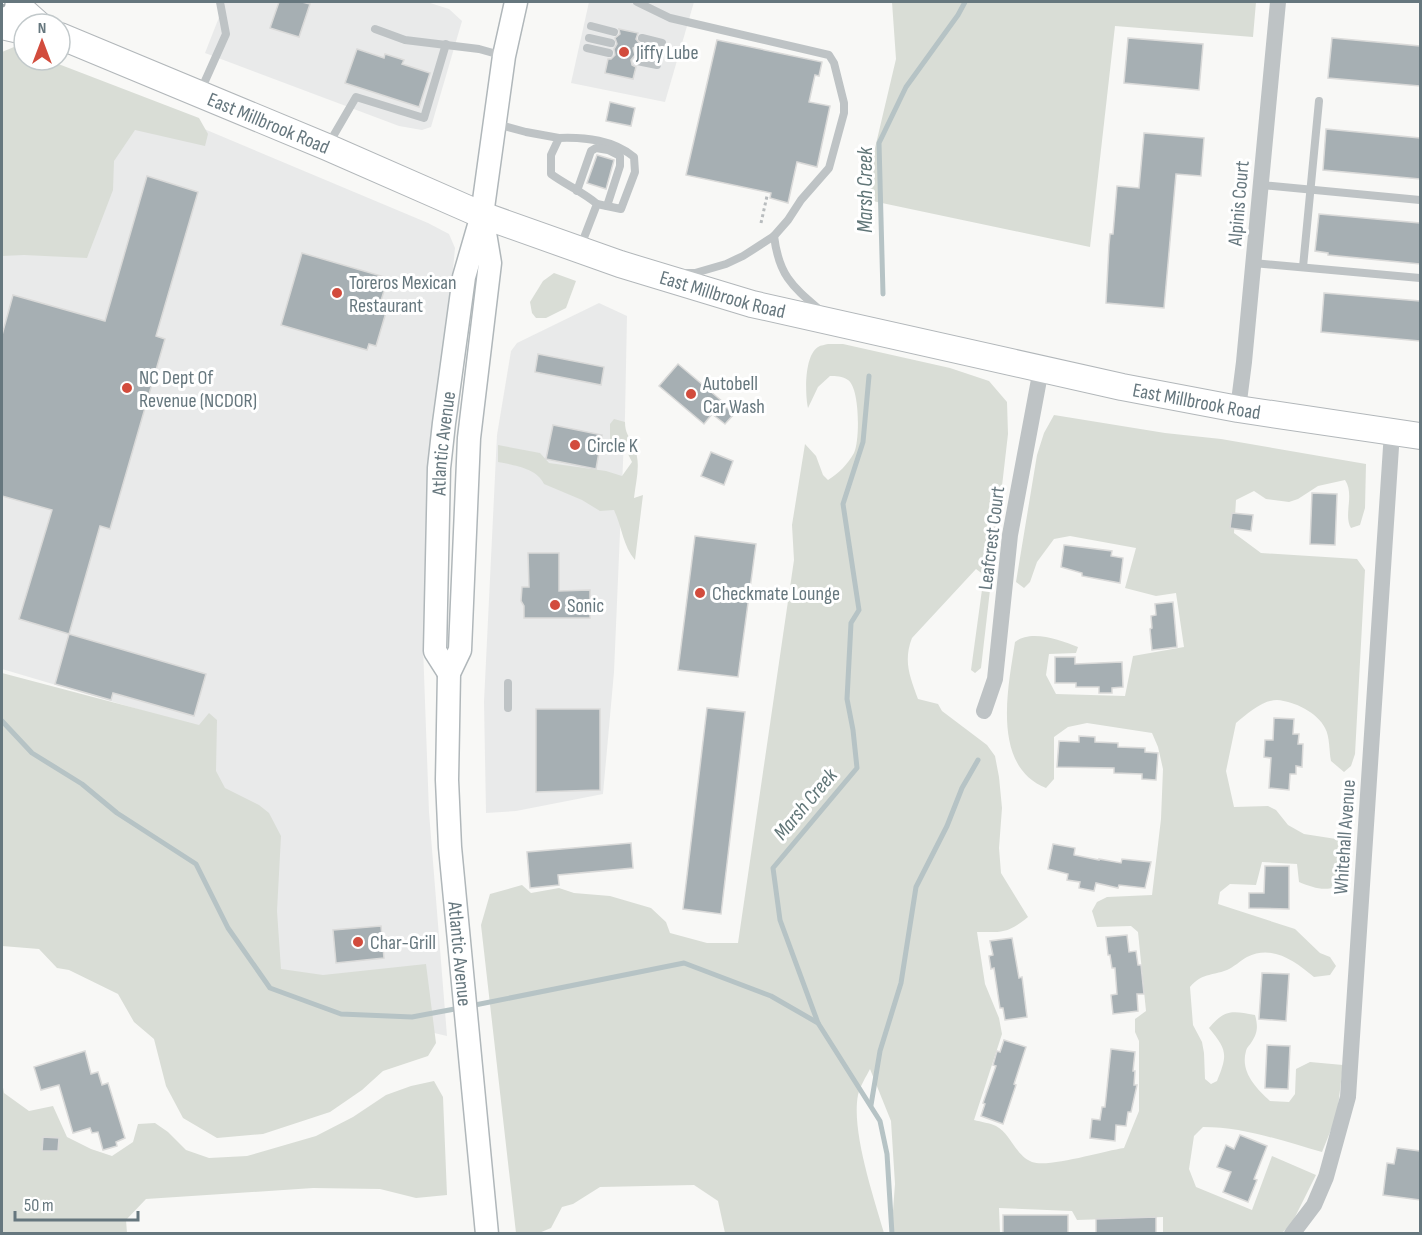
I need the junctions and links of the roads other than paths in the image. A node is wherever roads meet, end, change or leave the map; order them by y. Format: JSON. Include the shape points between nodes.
{"nodes":[{"id":1,"x":8,"y":2,"type":"edge"},
{"id":2,"x":220,"y":2,"type":"edge"},
{"id":3,"x":516,"y":2,"type":"edge"},
{"id":4,"x":637,"y":2,"type":"edge"},
{"id":5,"x":1278,"y":2,"type":"edge"},
{"id":6,"x":25,"y":12,"type":"edge"},
{"id":7,"x":591,"y":26,"type":"dead end"},
{"id":8,"x":375,"y":29,"type":"dead end"},
{"id":9,"x":614,"y":32,"type":"dead end"},
{"id":10,"x":589,"y":38,"type":"dead end"},
{"id":11,"x":642,"y":38,"type":"dead end"},
{"id":12,"x":72,"y":41,"type":"edge"},
{"id":13,"x":611,"y":43,"type":"dead end"},
{"id":14,"x":662,"y":43,"type":"dead end"},
{"id":15,"x":446,"y":44,"type":"junction"},
{"id":16,"x":587,"y":48,"type":"dead end"},
{"id":17,"x":639,"y":50,"type":"dead end"},
{"id":18,"x":609,"y":53,"type":"dead end"},
{"id":19,"x":660,"y":55,"type":"dead end"},
{"id":20,"x":504,"y":56,"type":"junction"},
{"id":21,"x":637,"y":61,"type":"dead end"},
{"id":22,"x":657,"y":66,"type":"dead end"},
{"id":23,"x":199,"y":93,"type":"junction"},
{"id":24,"x":1319,"y":101,"type":"dead end"},
{"id":25,"x":496,"y":124,"type":"junction"},
{"id":26,"x":559,"y":138,"type":"junction"},
{"id":27,"x":327,"y":147,"type":"junction"},
{"id":28,"x":1261,"y":185,"type":"junction"},
{"id":29,"x":1310,"y":189,"type":"junction"},
{"id":30,"x":577,"y":191,"type":"junction"},
{"id":31,"x":1420,"y":200,"type":"edge"},
{"id":32,"x":597,"y":204,"type":"junction"},
{"id":33,"x":607,"y":206,"type":"junction"},
{"id":34,"x":482,"y":215,"type":"junction"},
{"id":35,"x":774,"y":236,"type":"junction"},
{"id":36,"x":579,"y":250,"type":"junction"},
{"id":37,"x":1254,"y":263,"type":"junction"},
{"id":38,"x":1303,"y":267,"type":"junction"},
{"id":39,"x":661,"y":276,"type":"junction"},
{"id":40,"x":1420,"y":278,"type":"edge"},
{"id":41,"x":832,"y":322,"type":"junction"},
{"id":42,"x":1041,"y":369,"type":"junction"},
{"id":43,"x":1238,"y":409,"type":"junction"},
{"id":44,"x":1392,"y":432,"type":"junction"},
{"id":45,"x":1420,"y":436,"type":"edge"},
{"id":46,"x":508,"y":683,"type":"dead end"},
{"id":47,"x":508,"y":708,"type":"dead end"},
{"id":48,"x":984,"y":711,"type":"dead end"},
{"id":49,"x":487,"y":1233,"type":"edge"},
{"id":50,"x":1292,"y":1233,"type":"edge"}],
"edges":[{"from":1,"to":6,"type":"main road"},
{"from":2,"to":23,"type":"lane","via":[[226,34]]},
{"from":3,"to":20,"type":"main road","name":"Atlantic Avenue"},
{"from":4,"to":35,"type":"lane","via":[[670,18],[818,51],[829,55],[834,63],[844,113],[829,168]]},
{"from":5,"to":28,"type":"street","name":"Alpinis Court"},
{"from":7,"to":9,"type":"lane"},
{"from":8,"to":15,"type":"lane","via":[[405,40]]},
{"from":10,"to":13,"type":"lane"},
{"from":11,"to":14,"type":"lane"},
{"from":12,"to":23,"type":"main road","name":"East Millbrook Road"},
{"from":15,"to":20,"type":"lane"},
{"from":15,"to":27,"type":"lane","via":[[424,118],[356,97]]},
{"from":16,"to":18,"type":"lane"},
{"from":17,"to":19,"type":"lane"},
{"from":20,"to":25,"type":"main road","name":"Atlantic Avenue"},
{"from":21,"to":22,"type":"lane"},
{"from":23,"to":27,"type":"main road","name":"East Millbrook Road"},
{"from":24,"to":29,"type":"lane"},
{"from":25,"to":26,"type":"lane"},
{"from":25,"to":34,"type":"main road","name":"Atlantic Avenue"},
{"from":26,"to":30,"type":"lane","via":[[551,155],[550,174]]},
{"from":26,"to":33,"type":"lane","via":[[584,137],[621,147],[634,157],[635,172],[621,209]]},
{"from":27,"to":34,"type":"main road","name":"East Millbrook Road"},
{"from":28,"to":29,"type":"lane"},
{"from":28,"to":37,"type":"street","name":"Alpinis Court"},
{"from":29,"to":31,"type":"lane"},
{"from":29,"to":38,"type":"lane"},
{"from":30,"to":32,"type":"lane"},
{"from":30,"to":33,"type":"lane","via":[[591,151],[608,150],[620,156]]},
{"from":32,"to":33,"type":"lane"},
{"from":32,"to":36,"type":"lane"},
{"from":34,"to":36,"type":"main road","name":"East Millbrook Road"},
{"from":34,"to":49,"type":"main road","name":"Atlantic Avenue","via":[[464,277],[440,468],[435,651],[449,673],[450,847]]},
{"from":35,"to":39,"type":"lane","via":[[715,268]]},
{"from":35,"to":41,"type":"lane","via":[[783,271],[792,286]]},
{"from":36,"to":39,"type":"main road","name":"East Millbrook Road"},
{"from":37,"to":38,"type":"lane"},
{"from":37,"to":43,"type":"street","name":"Alpinis Court"},
{"from":38,"to":40,"type":"lane"},
{"from":39,"to":41,"type":"main road","name":"East Millbrook Road","via":[[752,304]]},
{"from":41,"to":42,"type":"main road","name":"East Millbrook Road"},
{"from":42,"to":43,"type":"main road","name":"East Millbrook Road"},
{"from":42,"to":48,"type":"street","name":"Leafcrest Court","via":[[1010,535],[995,679]]},
{"from":43,"to":44,"type":"main road","name":"East Millbrook Road"},
{"from":44,"to":45,"type":"main road","name":"East Millbrook Road"},
{"from":44,"to":50,"type":"street","name":"Whitehall Avenue","via":[[1348,1097],[1326,1177],[1314,1205]]},
{"from":46,"to":47,"type":"lane"}]}
